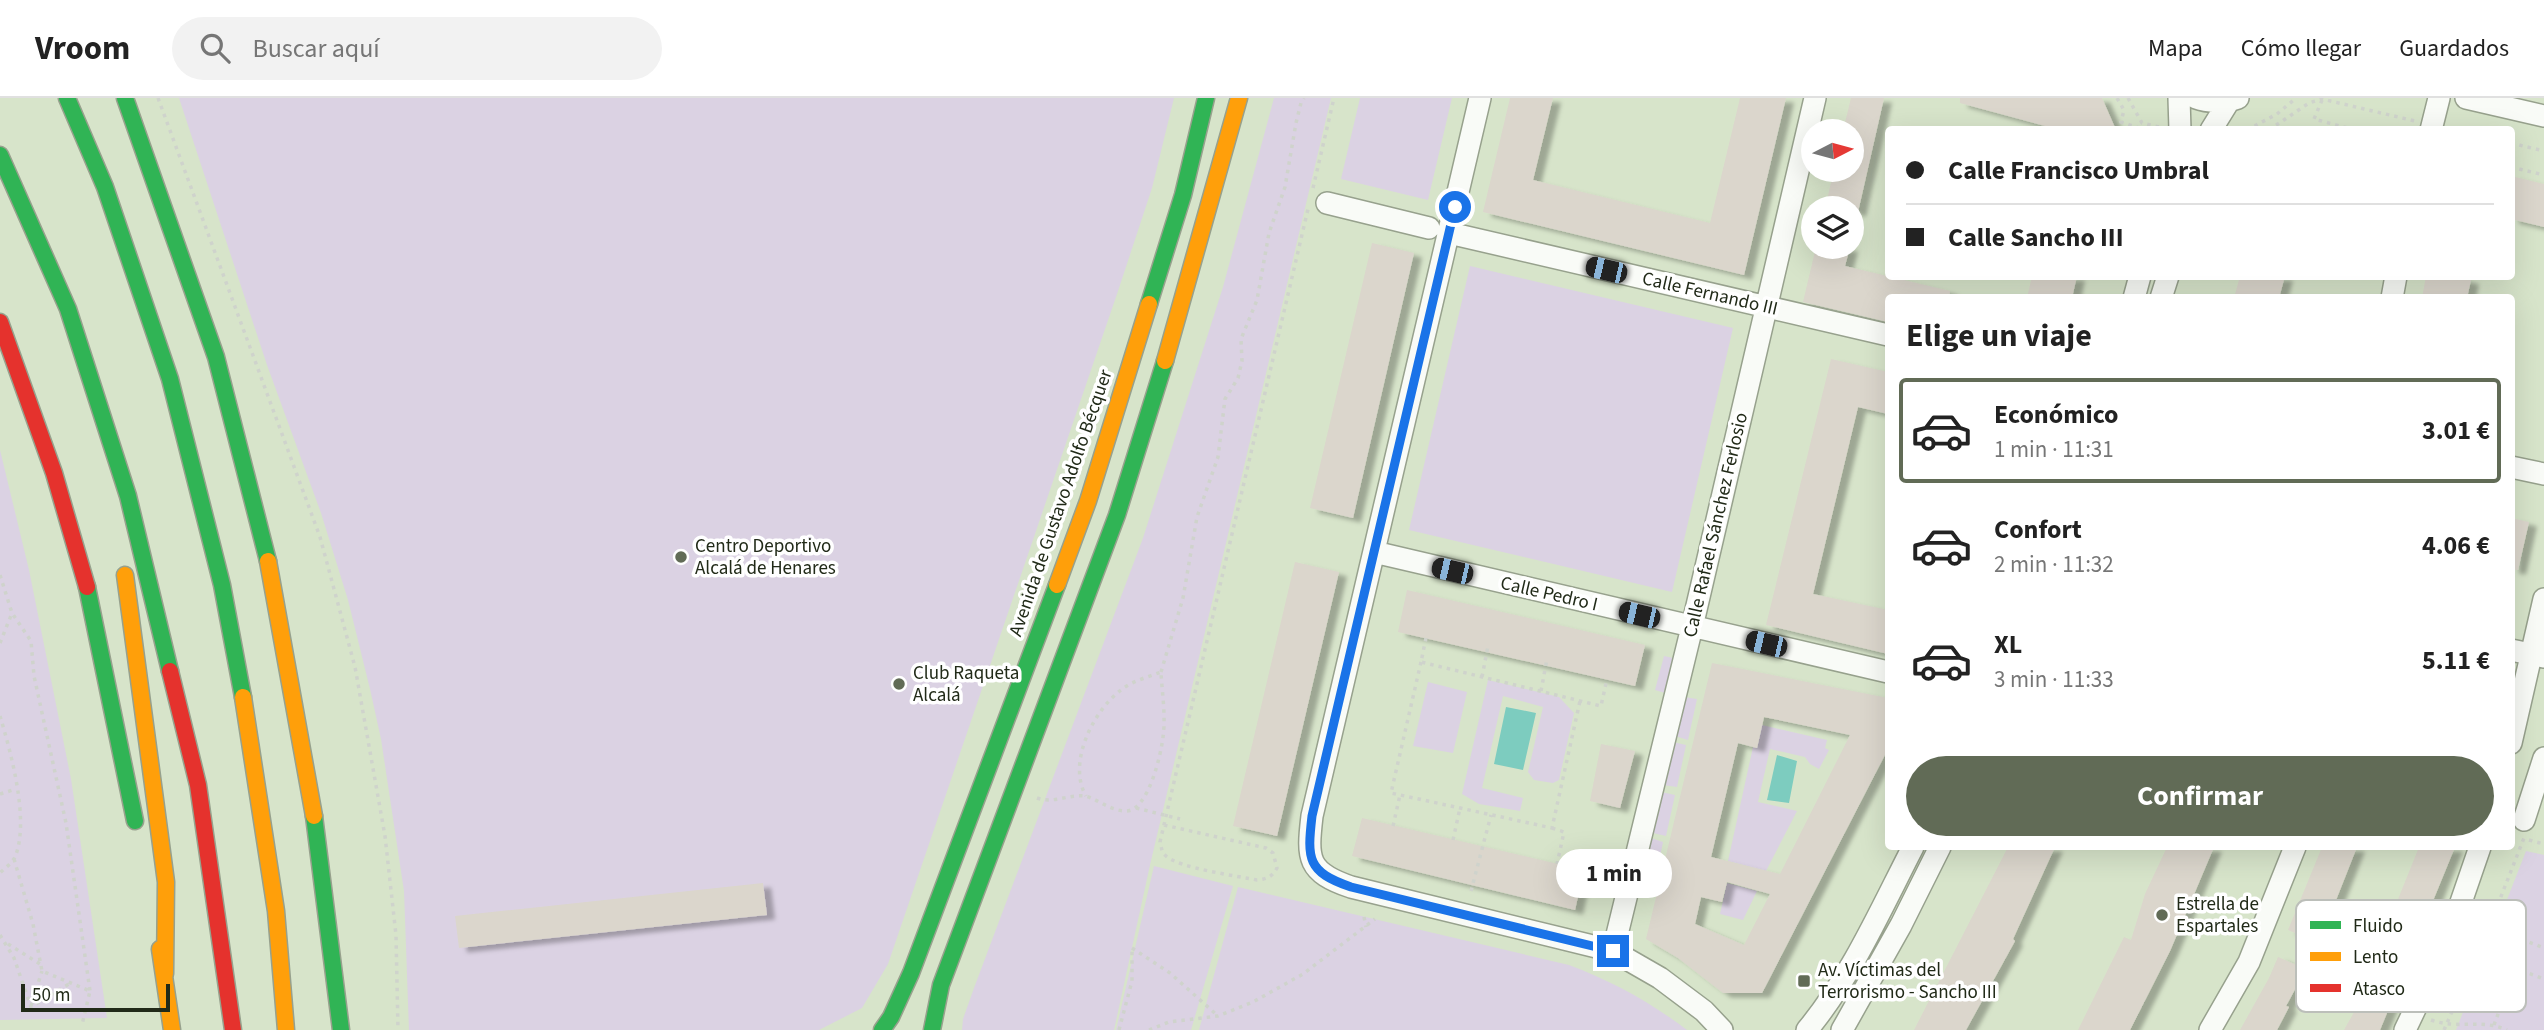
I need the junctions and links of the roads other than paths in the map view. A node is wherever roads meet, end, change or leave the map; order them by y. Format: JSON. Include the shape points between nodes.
{"nodes":[{"id":1,"x":67,"y":98,"type":"edge"},
{"id":2,"x":125,"y":98,"type":"edge"},
{"id":3,"x":1206,"y":98,"type":"edge"},
{"id":4,"x":1240,"y":98,"type":"edge"},
{"id":5,"x":1480,"y":98,"type":"edge"},
{"id":6,"x":1815,"y":98,"type":"edge"},
{"id":7,"x":2179,"y":98,"type":"edge"},
{"id":8,"x":2196,"y":98,"type":"edge"},
{"id":9,"x":2439,"y":98,"type":"edge"},
{"id":10,"x":2466,"y":98,"type":"edge"},
{"id":11,"x":2233,"y":100,"type":"edge"},
{"id":12,"x":2544,"y":117,"type":"edge"},
{"id":13,"x":2180,"y":126,"type":"edge"},
{"id":14,"x":2214,"y":126,"type":"edge"},
{"id":15,"x":2431,"y":126,"type":"edge"},
{"id":16,"x":0,"y":155,"type":"edge"},
{"id":17,"x":18,"y":196,"type":"junction"},
{"id":18,"x":1327,"y":204,"type":"dead end"},
{"id":19,"x":1439,"y":231,"type":"junction"},
{"id":20,"x":40,"y":287,"type":"dead end"},
{"id":21,"x":1767,"y":308,"type":"junction"},
{"id":22,"x":0,"y":322,"type":"edge"},
{"id":23,"x":1885,"y":334,"type":"edge"},
{"id":24,"x":2515,"y":468,"type":"edge"},
{"id":25,"x":2544,"y":474,"type":"edge"},
{"id":26,"x":1374,"y":552,"type":"junction"},
{"id":27,"x":122,"y":565,"type":"dead end"},
{"id":28,"x":2544,"y":599,"type":"edge"},
{"id":29,"x":1692,"y":627,"type":"junction"},
{"id":30,"x":2515,"y":651,"type":"edge"},
{"id":31,"x":2538,"y":656,"type":"edge"},
{"id":32,"x":1885,"y":671,"type":"edge"},
{"id":33,"x":2515,"y":730,"type":"edge"},
{"id":34,"x":2544,"y":758,"type":"edge"},
{"id":35,"x":2527,"y":821,"type":"edge"},
{"id":36,"x":139,"y":840,"type":"dead end"},
{"id":37,"x":1911,"y":850,"type":"edge"},
{"id":38,"x":1938,"y":850,"type":"edge"},
{"id":39,"x":2294,"y":850,"type":"edge"},
{"id":40,"x":2479,"y":850,"type":"edge"},
{"id":41,"x":149,"y":894,"type":"dead end"},
{"id":42,"x":2462,"y":900,"type":"edge"},
{"id":43,"x":1613,"y":951,"type":"junction"},
{"id":44,"x":165,"y":974,"type":"junction"},
{"id":45,"x":172,"y":1030,"type":"edge"},
{"id":46,"x":233,"y":1030,"type":"edge"},
{"id":47,"x":286,"y":1030,"type":"edge"},
{"id":48,"x":341,"y":1030,"type":"edge"},
{"id":49,"x":882,"y":1030,"type":"edge"},
{"id":50,"x":932,"y":1030,"type":"edge"},
{"id":51,"x":1722,"y":1030,"type":"edge"},
{"id":52,"x":1807,"y":1030,"type":"edge"},
{"id":53,"x":1842,"y":1030,"type":"edge"},
{"id":54,"x":2210,"y":1030,"type":"edge"}],
"edges":[{"from":1,"to":47,"type":"main road","via":[[105,187],[170,379],[222,585],[253,751],[276,911]]},
{"from":2,"to":48,"type":"main road","via":[[216,357],[272,577],[318,839]]},
{"from":3,"to":49,"type":"main road","name":"Avenida de Gustavo Adolfo Bécquer","via":[[1179,208],[1088,501],[911,973]]},
{"from":4,"to":50,"type":"main road","via":[[1117,515],[941,985]]},
{"from":5,"to":19,"type":"street"},
{"from":6,"to":21,"type":"street","name":"Calle Rafael Sánchez Ferlosio"},
{"from":7,"to":13,"type":"street"},
{"from":8,"to":11,"type":"street"},
{"from":9,"to":15,"type":"street"},
{"from":10,"to":12,"type":"street"},
{"from":11,"to":14,"type":"street"},
{"from":16,"to":17,"type":"main road"},
{"from":17,"to":20,"type":"main road"},
{"from":17,"to":46,"type":"main road","via":[[68,309],[135,523],[198,785]]},
{"from":18,"to":19,"type":"street","name":"Calle Fernando III"},
{"from":19,"to":21,"type":"street","name":"Calle Fernando III"},
{"from":19,"to":26,"type":"street"},
{"from":21,"to":23,"type":"street","name":"Calle Fernando III"},
{"from":21,"to":29,"type":"street","name":"Calle Rafael Sánchez Ferlosio"},
{"from":22,"to":36,"type":"main road","via":[[66,516],[96,625]]},
{"from":24,"to":25,"type":"street"},
{"from":26,"to":29,"type":"street","name":"Calle Pedro I"},
{"from":26,"to":43,"type":"street","via":[[1312,816],[1309,844],[1313,865],[1329,879],[1351,887]]},
{"from":27,"to":44,"type":"main road","via":[[166,882]]},
{"from":28,"to":31,"type":"street"},
{"from":29,"to":32,"type":"street","name":"Calle Pedro I"},
{"from":29,"to":43,"type":"street","name":"Calle Rafael Sánchez Ferlosio"},
{"from":30,"to":31,"type":"street"},
{"from":31,"to":33,"type":"street"},
{"from":34,"to":35,"type":"street"},
{"from":37,"to":52,"type":"street","via":[[1828,1003]]},
{"from":38,"to":53,"type":"street"},
{"from":39,"to":54,"type":"street","via":[[2249,962]]},
{"from":40,"to":42,"type":"street"},
{"from":41,"to":44,"type":"main road"},
{"from":43,"to":51,"type":"street","via":[[1660,978]]},
{"from":44,"to":45,"type":"main road"}]}
